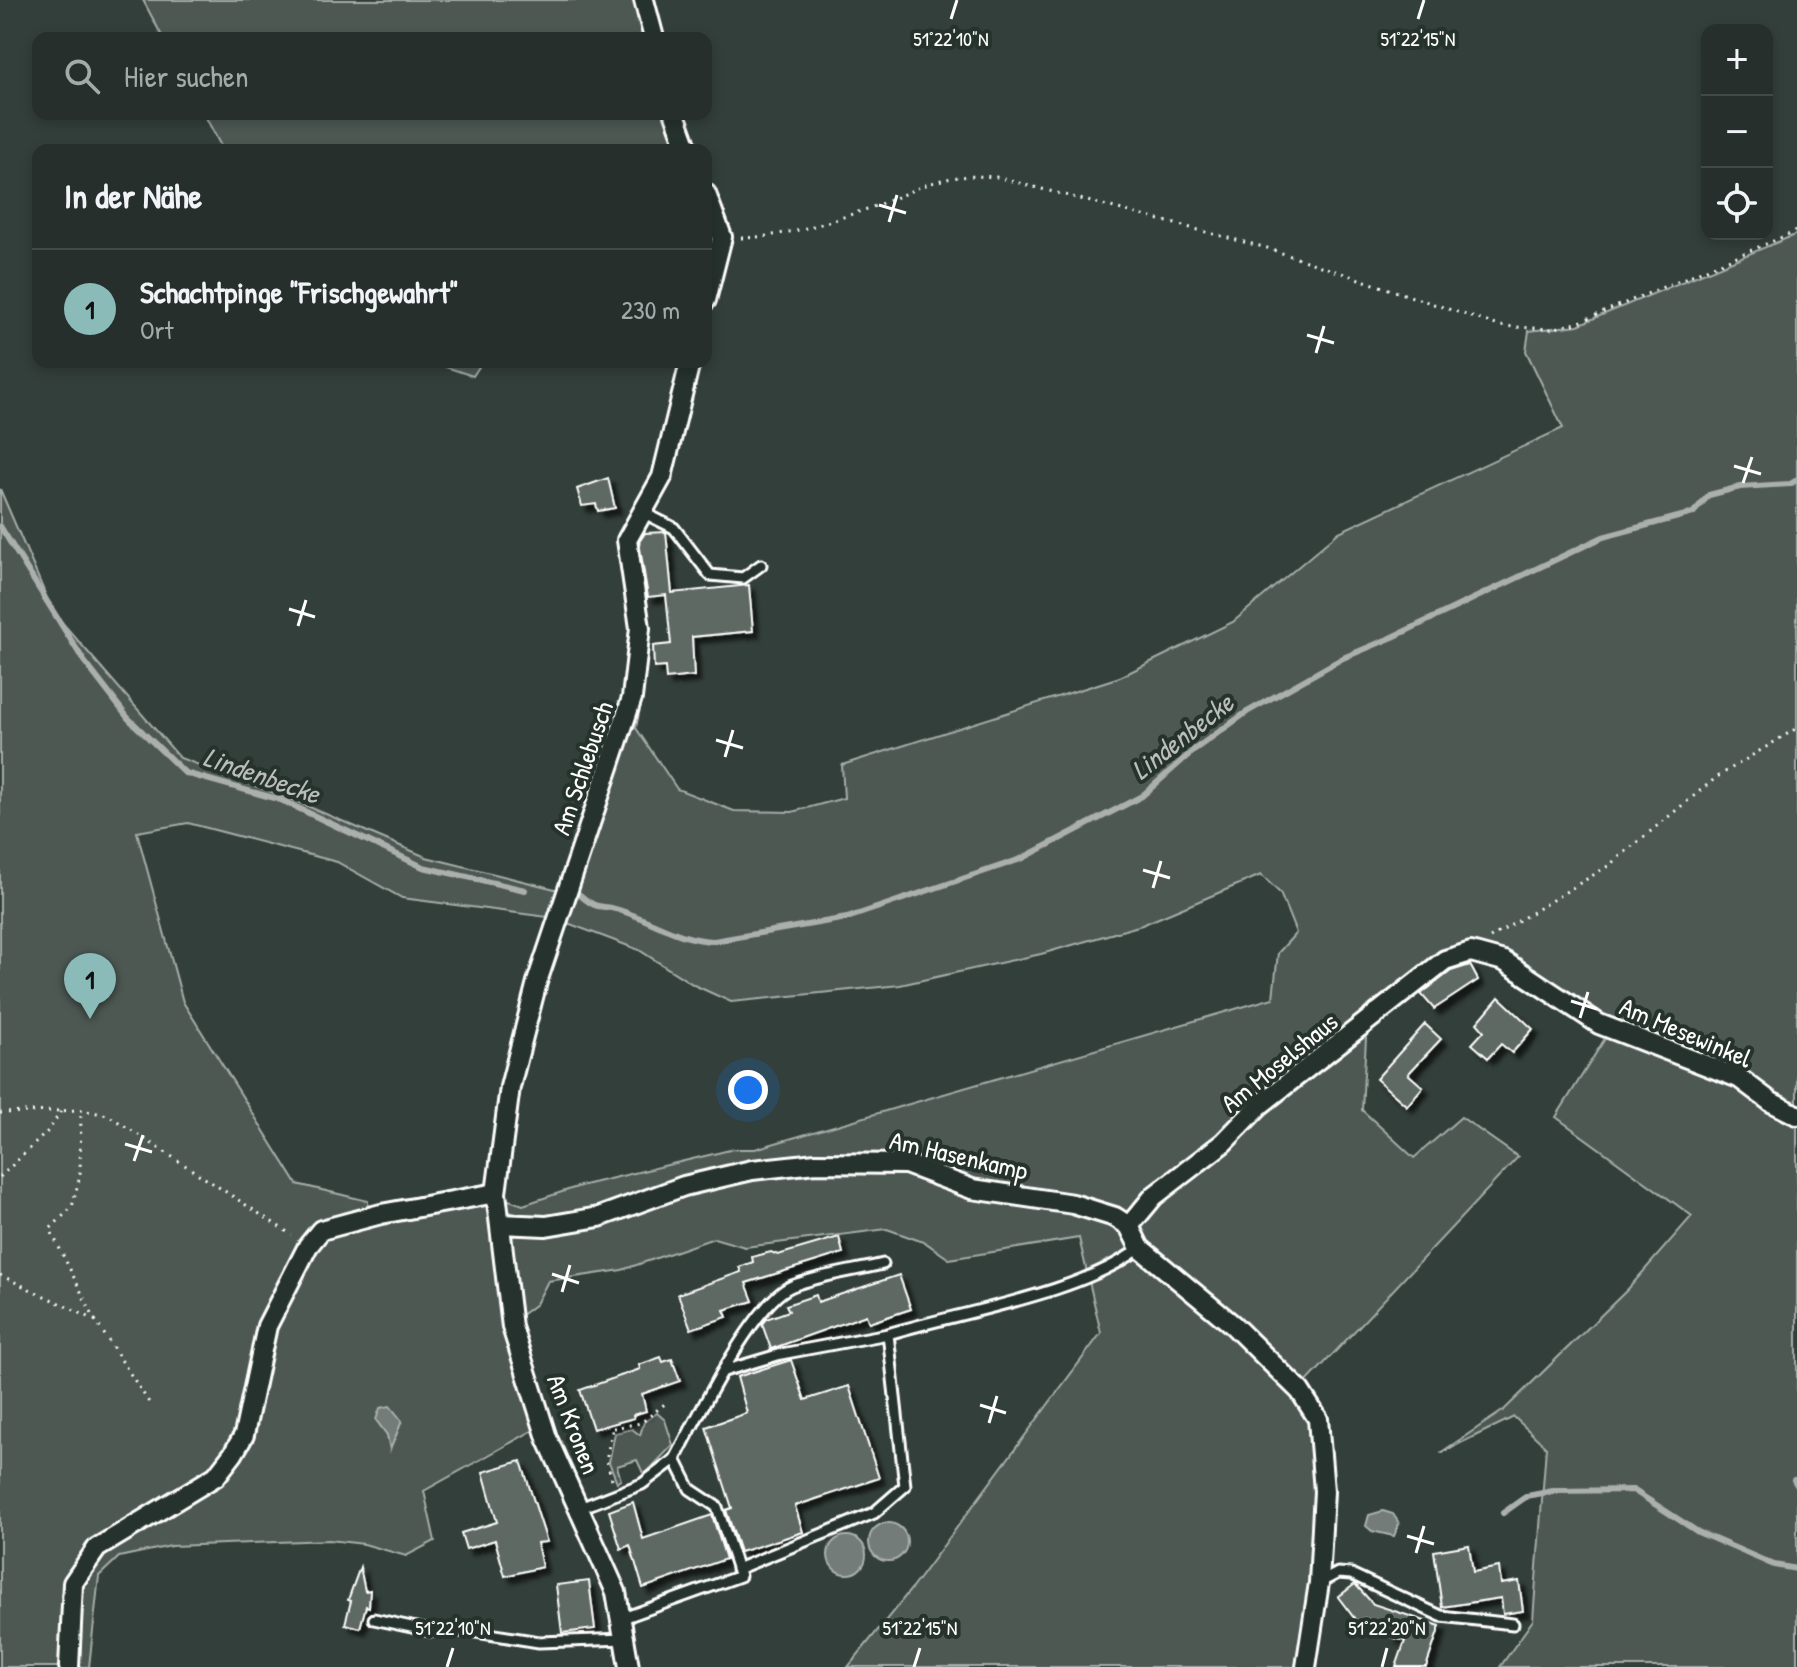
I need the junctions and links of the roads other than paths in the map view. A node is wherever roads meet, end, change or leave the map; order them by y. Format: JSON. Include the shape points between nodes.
{"nodes":[{"id":1,"x":644,"y":0,"type":"edge"},
{"id":2,"x":652,"y":32,"type":"edge"},
{"id":3,"x":677,"y":120,"type":"edge"},
{"id":4,"x":686,"y":144,"type":"edge"},
{"id":5,"x":712,"y":210,"type":"edge"},
{"id":6,"x":712,"y":276,"type":"edge"},
{"id":7,"x":689,"y":368,"type":"edge"},
{"id":8,"x":644,"y":513,"type":"junction"},
{"id":9,"x":761,"y":565,"type":"dead end"},
{"id":10,"x":1471,"y":952,"type":"joint"},
{"id":11,"x":1797,"y":1115,"type":"edge"},
{"id":12,"x":496,"y":1193,"type":"junction"},
{"id":13,"x":500,"y":1224,"type":"junction"},
{"id":14,"x":1129,"y":1226,"type":"junction"},
{"id":15,"x":1140,"y":1248,"type":"junction"},
{"id":16,"x":883,"y":1264,"type":"dead end"},
{"id":17,"x":888,"y":1334,"type":"junction"},
{"id":18,"x":724,"y":1371,"type":"junction"},
{"id":19,"x":675,"y":1459,"type":"junction"},
{"id":20,"x":580,"y":1508,"type":"junction"},
{"id":21,"x":737,"y":1569,"type":"junction"},
{"id":22,"x":1319,"y":1583,"type":"junction"},
{"id":23,"x":623,"y":1618,"type":"junction"},
{"id":24,"x":374,"y":1619,"type":"dead end"},
{"id":25,"x":1513,"y":1624,"type":"dead end"},
{"id":26,"x":626,"y":1639,"type":"junction"},
{"id":27,"x":69,"y":1667,"type":"edge"},
{"id":28,"x":629,"y":1667,"type":"edge"},
{"id":29,"x":1306,"y":1667,"type":"edge"}],
"edges":[{"from":1,"to":2,"type":"street"},
{"from":3,"to":4,"type":"street"},
{"from":5,"to":6,"type":"street","via":[[722,237]]},
{"from":7,"to":8,"type":"street","name":"Am Schlebusch","via":[[665,468]]},
{"from":8,"to":9,"type":"lane","via":[[674,528],[710,575],[743,578]]},
{"from":8,"to":12,"type":"street","name":"Am Schlebusch","via":[[632,529],[626,553],[640,628],[632,698],[534,996],[510,1087]]},
{"from":10,"to":11,"type":"street","name":"Am Mesewinkel","via":[[1504,961],[1599,1024],[1739,1078]]},
{"from":10,"to":14,"type":"street","name":"Am Moselshaus","via":[[1445,960],[1260,1105],[1223,1143],[1154,1196]]},
{"from":12,"to":13,"type":"street","name":"Am Kronen"},
{"from":12,"to":27,"type":"street","via":[[321,1230],[267,1326],[244,1435],[233,1454],[216,1476],[97,1548],[78,1574],[73,1583]]},
{"from":13,"to":14,"type":"street","name":"Am Hasenkamp","via":[[546,1226],[599,1217],[684,1186],[752,1170],[879,1162],[930,1171],[972,1189],[1083,1207]]},
{"from":13,"to":20,"type":"street","name":"Am Kronen","via":[[512,1327],[547,1438]]},
{"from":14,"to":15,"type":"street"},
{"from":15,"to":17,"type":"lane","via":[[1121,1262],[1051,1290]]},
{"from":15,"to":22,"type":"street","via":[[1233,1325],[1300,1391],[1318,1419],[1324,1491]]},
{"from":16,"to":18,"type":"lane","via":[[790,1286],[743,1335]]},
{"from":17,"to":18,"type":"lane","via":[[781,1354]]},
{"from":17,"to":21,"type":"lane","via":[[905,1486],[874,1513]]},
{"from":18,"to":19,"type":"lane"},
{"from":19,"to":20,"type":"lane","via":[[642,1484]]},
{"from":19,"to":21,"type":"lane","via":[[690,1489],[717,1507]]},
{"from":20,"to":23,"type":"street","name":"Am Kronen"},
{"from":21,"to":23,"type":"lane","via":[[740,1576]]},
{"from":22,"to":25,"type":"lane","via":[[1338,1573],[1351,1574],[1441,1616]]},
{"from":22,"to":29,"type":"street"},
{"from":23,"to":26,"type":"street","name":"Am Kronen"},
{"from":24,"to":26,"type":"lane","via":[[430,1631],[470,1631],[539,1642]]},
{"from":26,"to":28,"type":"street","name":"Am Kronen"}]}
